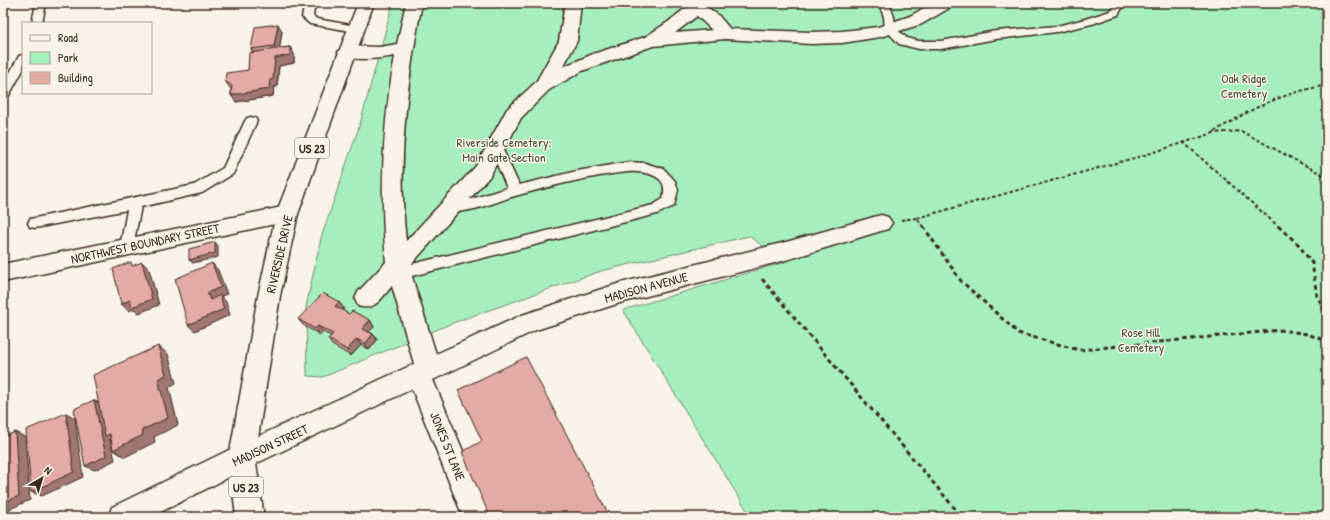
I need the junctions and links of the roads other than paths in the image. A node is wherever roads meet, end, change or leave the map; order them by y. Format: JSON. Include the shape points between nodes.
{"nodes":[{"id":1,"x":41,"y":3,"type":"edge"},
{"id":2,"x":310,"y":3,"type":"edge"},
{"id":3,"x":366,"y":3,"type":"edge"},
{"id":4,"x":414,"y":3,"type":"edge"},
{"id":5,"x":573,"y":3,"type":"edge"},
{"id":6,"x":884,"y":3,"type":"edge"},
{"id":7,"x":945,"y":3,"type":"edge"},
{"id":8,"x":1120,"y":3,"type":"edge"},
{"id":9,"x":700,"y":5,"type":"edge"},
{"id":10,"x":37,"y":22,"type":"edge"},
{"id":11,"x":356,"y":29,"type":"junction"},
{"id":12,"x":890,"y":29,"type":"junction"},
{"id":13,"x":725,"y":34,"type":"junction"},
{"id":14,"x":568,"y":41,"type":"junction"},
{"id":15,"x":651,"y":41,"type":"junction"},
{"id":16,"x":404,"y":49,"type":"junction"},
{"id":17,"x":347,"y":52,"type":"junction"},
{"id":18,"x":599,"y":58,"type":"junction"},
{"id":19,"x":22,"y":61,"type":"edge"},
{"id":20,"x":543,"y":86,"type":"junction"},
{"id":21,"x":3,"y":96,"type":"edge"},
{"id":22,"x":251,"y":121,"type":"dead end"},
{"id":23,"x":496,"y":148,"type":"junction"},
{"id":24,"x":515,"y":191,"type":"junction"},
{"id":25,"x":135,"y":203,"type":"junction"},
{"id":26,"x":452,"y":206,"type":"junction"},
{"id":27,"x":287,"y":214,"type":"junction"},
{"id":28,"x":35,"y":223,"type":"dead end"},
{"id":29,"x":881,"y":223,"type":"road end"},
{"id":30,"x":127,"y":247,"type":"junction"},
{"id":31,"x":399,"y":269,"type":"junction"},
{"id":32,"x":3,"y":273,"type":"edge"},
{"id":33,"x":366,"y":299,"type":"dead end"},
{"id":34,"x":424,"y":373,"type":"junction"},
{"id":35,"x":242,"y":457,"type":"junction"},
{"id":36,"x":122,"y":517,"type":"edge"},
{"id":37,"x":250,"y":517,"type":"edge"},
{"id":38,"x":477,"y":517,"type":"edge"}],
"edges":[{"from":1,"to":10,"type":"lane"},
{"from":2,"to":11,"type":"lane","via":[[307,17],[314,22]]},
{"from":3,"to":11,"type":"street","name":"RIVERSIDE DRIVE","number":"US 23"},
{"from":4,"to":16,"type":"street","name":"JONES ST LANE"},
{"from":5,"to":14,"type":"street"},
{"from":6,"to":12,"type":"lane"},
{"from":7,"to":12,"type":"street","via":[[916,20]]},
{"from":8,"to":12,"type":"lane","via":[[1114,13],[1088,22],[1056,29],[996,34],[941,45],[919,45],[903,41]]},
{"from":9,"to":13,"type":"street"},
{"from":9,"to":15,"type":"street"},
{"from":11,"to":17,"type":"street","name":"RIVERSIDE DRIVE","number":"US 23"},
{"from":12,"to":13,"type":"street","via":[[842,37],[811,38]]},
{"from":13,"to":15,"type":"street"},
{"from":14,"to":18,"type":"street"},
{"from":14,"to":20,"type":"street"},
{"from":15,"to":18,"type":"street"},
{"from":16,"to":17,"type":"street","via":[[380,53]]},
{"from":16,"to":31,"type":"street","name":"JONES ST LANE","via":[[395,119],[393,166]]},
{"from":17,"to":27,"type":"street","name":"RIVERSIDE DRIVE","number":"US 23"},
{"from":18,"to":20,"type":"street","via":[[576,67]]},
{"from":19,"to":21,"type":"lane"},
{"from":20,"to":23,"type":"street","via":[[514,114]]},
{"from":22,"to":25,"type":"lane","via":[[228,171],[196,189]]},
{"from":23,"to":24,"type":"lane"},
{"from":23,"to":26,"type":"street","via":[[483,171]]},
{"from":24,"to":26,"type":"lane","via":[[471,204]]},
{"from":24,"to":31,"type":"lane","via":[[629,167],[659,172],[669,181],[671,190],[669,202],[657,209]]},
{"from":25,"to":28,"type":"lane"},
{"from":25,"to":30,"type":"lane"},
{"from":26,"to":31,"type":"street"},
{"from":27,"to":30,"type":"street","name":"NORTHWEST BOUNDARY STREET"},
{"from":27,"to":35,"type":"street","name":"RIVERSIDE DRIVE","number":"US 23","via":[[269,296]]},
{"from":29,"to":34,"type":"street","name":"MADISON AVENUE","via":[[786,251],[620,293],[530,322]]},
{"from":30,"to":32,"type":"street","name":"NORTHWEST BOUNDARY STREET"},
{"from":31,"to":33,"type":"street"},
{"from":31,"to":34,"type":"street","name":"JONES ST LANE"},
{"from":34,"to":35,"type":"street","name":"MADISON STREET"},
{"from":34,"to":38,"type":"street","name":"JONES ST LANE"},
{"from":35,"to":36,"type":"street","name":"MADISON STREET"},
{"from":35,"to":37,"type":"street","name":"RIVERSIDE DRIVE","number":"US 23"}]}
